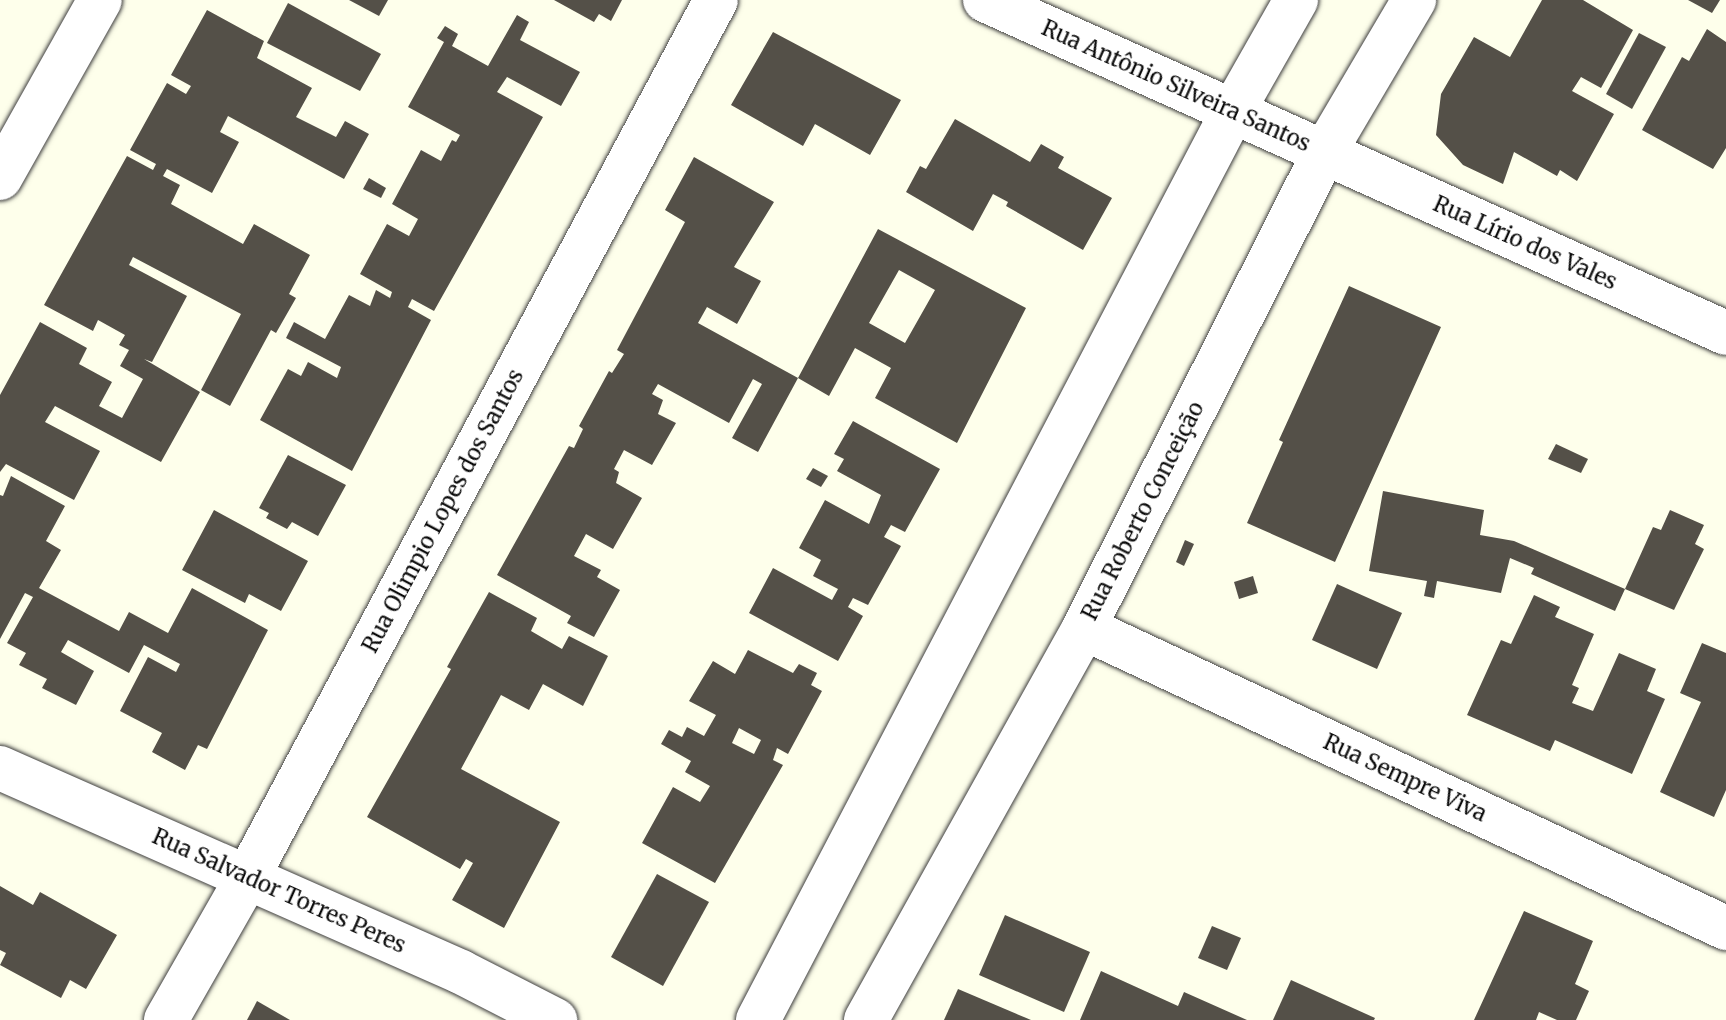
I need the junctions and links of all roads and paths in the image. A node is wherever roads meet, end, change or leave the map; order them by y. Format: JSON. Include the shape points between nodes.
{"nodes":[{"id":1,"x":100,"y":0,"type":"edge"},
{"id":2,"x":716,"y":0,"type":"edge"},
{"id":3,"x":985,"y":0,"type":"edge"},
{"id":4,"x":1296,"y":0,"type":"edge"},
{"id":5,"x":1414,"y":0,"type":"edge"},
{"id":6,"x":1233,"y":111,"type":"junction"},
{"id":7,"x":1324,"y":153,"type":"junction"},
{"id":8,"x":0,"y":178,"type":"edge"},
{"id":9,"x":1726,"y":333,"type":"edge"},
{"id":10,"x":1084,"y":628,"type":"junction"},
{"id":11,"x":0,"y":768,"type":"edge"},
{"id":12,"x":247,"y":878,"type":"junction"},
{"id":13,"x":1726,"y":928,"type":"edge"},
{"id":14,"x":166,"y":1020,"type":"edge"},
{"id":15,"x":555,"y":1020,"type":"edge"},
{"id":16,"x":758,"y":1020,"type":"edge"},
{"id":17,"x":866,"y":1020,"type":"edge"}],
"edges":[{"from":1,"to":8,"type":"street"},
{"from":2,"to":12,"type":"street","name":"Rua Olimpio Lopes dos Santos"},
{"from":3,"to":6,"type":"street","name":"Rua Antônio Silveira Santos"},
{"from":4,"to":6,"type":"street"},
{"from":5,"to":7,"type":"street","name":"Rua Roberto Conceição"},
{"from":6,"to":7,"type":"street","name":"Rua Antônio Silveira Santos"},
{"from":6,"to":16,"type":"street"},
{"from":7,"to":9,"type":"street","name":"Rua Lírio dos Vales"},
{"from":7,"to":10,"type":"street","name":"Rua Roberto Conceição"},
{"from":10,"to":13,"type":"street","name":"Rua Sempre Viva"},
{"from":10,"to":17,"type":"street","name":"Rua Roberto Conceição"},
{"from":11,"to":12,"type":"street","name":"Rua Salvador Torres Peres"},
{"from":12,"to":14,"type":"street","name":"Rua Olimpio Lopes dos Santos"},
{"from":12,"to":15,"type":"street","name":"Rua Salvador Torres Peres","via":[[461,972]]}]}
